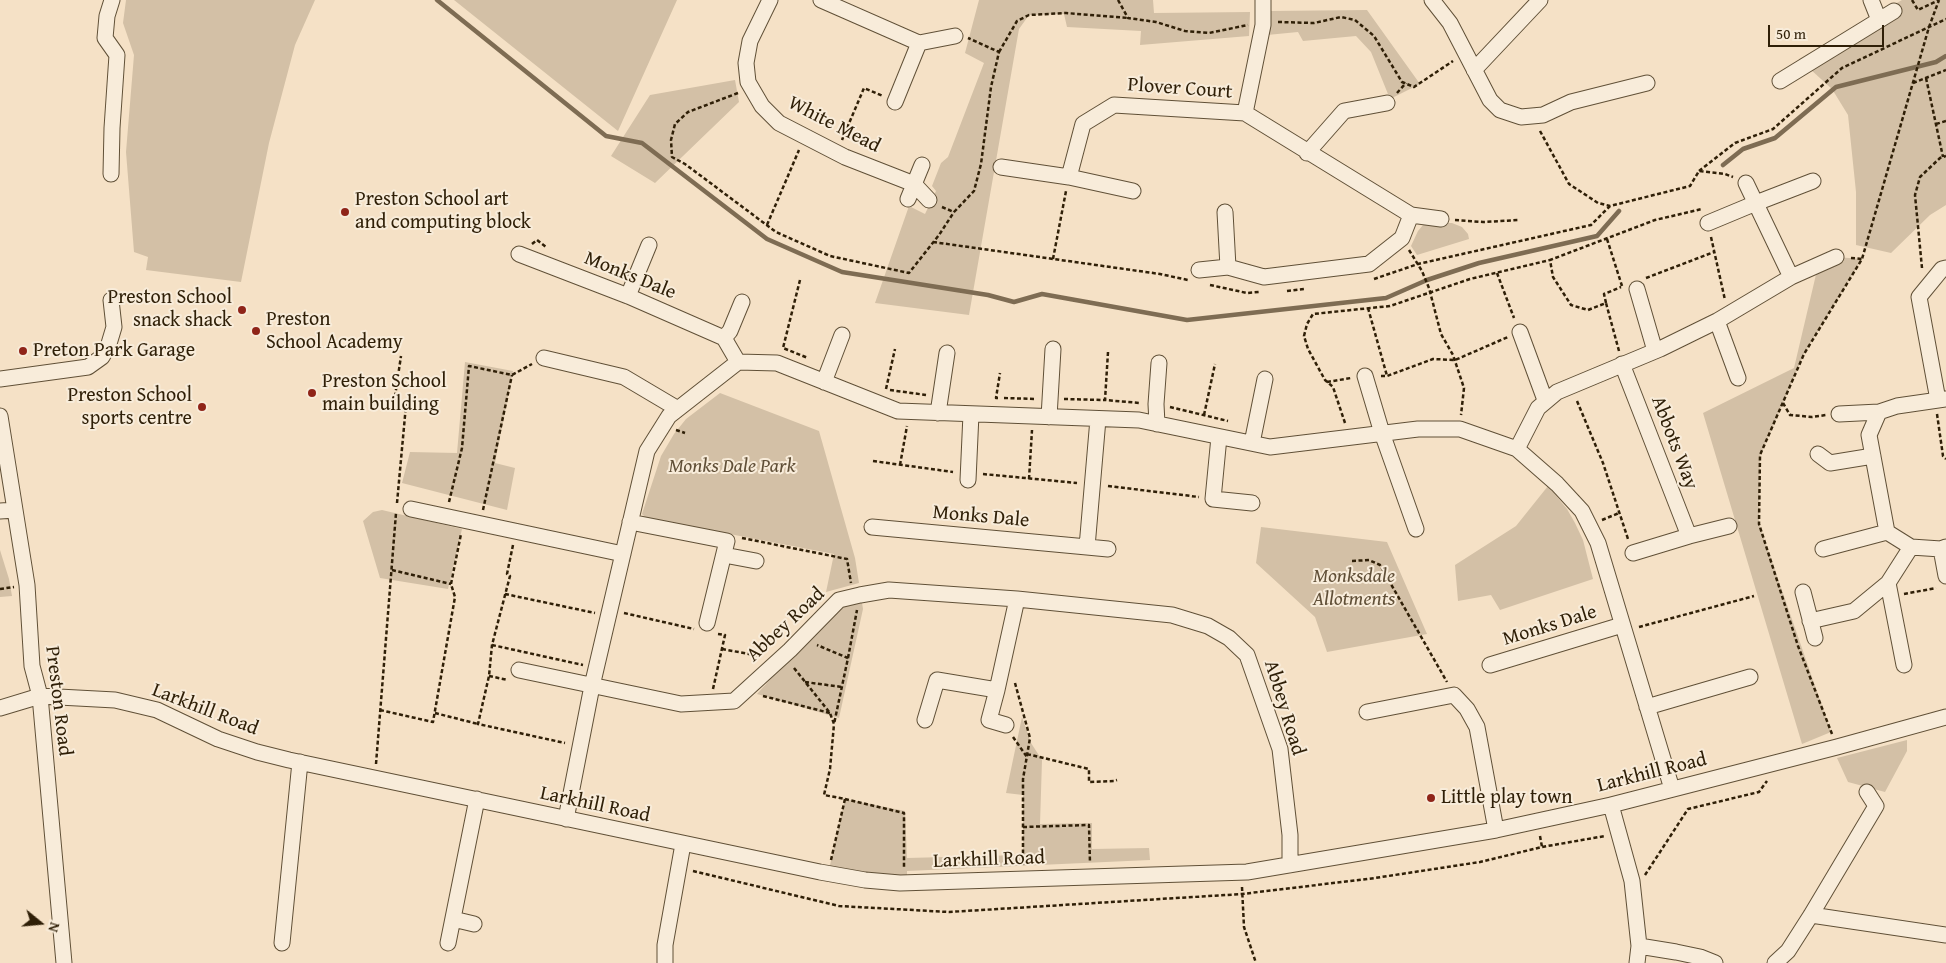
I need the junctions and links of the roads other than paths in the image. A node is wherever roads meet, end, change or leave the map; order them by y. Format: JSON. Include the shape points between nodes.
{"nodes":[{"id":1,"x":112,"y":0,"type":"edge"},
{"id":2,"x":770,"y":0,"type":"edge"},
{"id":3,"x":820,"y":0,"type":"edge"},
{"id":4,"x":1263,"y":0,"type":"edge"},
{"id":5,"x":1432,"y":0,"type":"edge"},
{"id":6,"x":1540,"y":0,"type":"edge"},
{"id":7,"x":1871,"y":0,"type":"edge"},
{"id":8,"x":1894,"y":11,"type":"dead end"},
{"id":9,"x":1879,"y":20,"type":"junction"},
{"id":10,"x":955,"y":36,"type":"road end"},
{"id":11,"x":920,"y":43,"type":"junction"},
{"id":12,"x":1474,"y":70,"type":"junction"},
{"id":13,"x":1780,"y":81,"type":"dead end"},
{"id":14,"x":1647,"y":83,"type":"dead end"},
{"id":15,"x":896,"y":102,"type":"road end"},
{"id":16,"x":1387,"y":103,"type":"dead end"},
{"id":17,"x":1245,"y":113,"type":"junction"},
{"id":18,"x":1306,"y":153,"type":"junction"},
{"id":19,"x":922,"y":165,"type":"dead end"},
{"id":20,"x":1001,"y":167,"type":"dead end"},
{"id":21,"x":112,"y":174,"type":"dead end"},
{"id":22,"x":1069,"y":177,"type":"junction"},
{"id":23,"x":1813,"y":181,"type":"dead end"},
{"id":24,"x":1746,"y":183,"type":"dead end"},
{"id":25,"x":914,"y":184,"type":"junction"},
{"id":26,"x":1133,"y":191,"type":"dead end"},
{"id":27,"x":908,"y":199,"type":"dead end"},
{"id":28,"x":929,"y":200,"type":"road end"},
{"id":29,"x":1756,"y":202,"type":"junction"},
{"id":30,"x":1224,"y":212,"type":"dead end"},
{"id":31,"x":1411,"y":215,"type":"junction"},
{"id":32,"x":1441,"y":219,"type":"road end"},
{"id":33,"x":1708,"y":223,"type":"road end"},
{"id":34,"x":648,"y":245,"type":"dead end"},
{"id":35,"x":519,"y":254,"type":"dead end"},
{"id":36,"x":1836,"y":257,"type":"dead end"},
{"id":37,"x":1228,"y":267,"type":"junction"},
{"id":38,"x":1946,"y":268,"type":"edge"},
{"id":39,"x":1199,"y":270,"type":"dead end"},
{"id":40,"x":1791,"y":277,"type":"junction"},
{"id":41,"x":1635,"y":284,"type":"road end"},
{"id":42,"x":628,"y":296,"type":"junction"},
{"id":43,"x":111,"y":300,"type":"dead end"},
{"id":44,"x":742,"y":302,"type":"dead end"},
{"id":45,"x":1723,"y":318,"type":"junction"},
{"id":46,"x":1520,"y":332,"type":"road end"},
{"id":47,"x":842,"y":335,"type":"dead end"},
{"id":48,"x":724,"y":338,"type":"junction"},
{"id":49,"x":1053,"y":349,"type":"dead end"},
{"id":50,"x":1656,"y":351,"type":"junction"},
{"id":51,"x":947,"y":354,"type":"dead end"},
{"id":52,"x":544,"y":358,"type":"road end"},
{"id":53,"x":738,"y":362,"type":"junction"},
{"id":54,"x":1159,"y":363,"type":"dead end"},
{"id":55,"x":1622,"y":364,"type":"junction"},
{"id":56,"x":827,"y":375,"type":"junction"},
{"id":57,"x":1365,"y":376,"type":"road end"},
{"id":58,"x":1738,"y":378,"type":"dead end"},
{"id":59,"x":0,"y":379,"type":"edge"},
{"id":60,"x":1265,"y":379,"type":"dead end"},
{"id":61,"x":1545,"y":400,"type":"junction"},
{"id":62,"x":1940,"y":400,"type":"edge"},
{"id":63,"x":678,"y":409,"type":"junction"},
{"id":64,"x":1879,"y":412,"type":"junction"},
{"id":65,"x":938,"y":413,"type":"junction"},
{"id":66,"x":971,"y":414,"type":"junction"},
{"id":67,"x":1840,"y":414,"type":"road end"},
{"id":68,"x":0,"y":416,"type":"edge"},
{"id":69,"x":1049,"y":417,"type":"junction"},
{"id":70,"x":1098,"y":419,"type":"junction"},
{"id":71,"x":1157,"y":424,"type":"junction"},
{"id":72,"x":1382,"y":433,"type":"junction"},
{"id":73,"x":1219,"y":437,"type":"junction"},
{"id":74,"x":1252,"y":444,"type":"junction"},
{"id":75,"x":1517,"y":449,"type":"junction"},
{"id":76,"x":1818,"y":454,"type":"dead end"},
{"id":77,"x":1873,"y":456,"type":"junction"},
{"id":78,"x":968,"y":476,"type":"road end"},
{"id":79,"x":1252,"y":503,"type":"dead end"},
{"id":80,"x":411,"y":509,"type":"dead end"},
{"id":81,"x":8,"y":510,"type":"edge"},
{"id":82,"x":630,"y":522,"type":"junction"},
{"id":83,"x":1728,"y":526,"type":"dead end"},
{"id":84,"x":872,"y":527,"type":"dead end"},
{"id":85,"x":1416,"y":529,"type":"dead end"},
{"id":86,"x":1887,"y":532,"type":"junction"},
{"id":87,"x":1689,"y":536,"type":"junction"},
{"id":88,"x":1086,"y":546,"type":"junction"},
{"id":89,"x":1911,"y":547,"type":"junction"},
{"id":90,"x":726,"y":548,"type":"junction"},
{"id":91,"x":1944,"y":548,"type":"edge"},
{"id":92,"x":1108,"y":549,"type":"dead end"},
{"id":93,"x":1824,"y":549,"type":"dead end"},
{"id":94,"x":1633,"y":553,"type":"road end"},
{"id":95,"x":623,"y":554,"type":"junction"},
{"id":96,"x":756,"y":562,"type":"dead end"},
{"id":97,"x":1941,"y":582,"type":"edge"},
{"id":98,"x":1889,"y":590,"type":"junction"},
{"id":99,"x":1803,"y":592,"type":"dead end"},
{"id":100,"x":1017,"y":599,"type":"junction"},
{"id":101,"x":1810,"y":621,"type":"junction"},
{"id":102,"x":707,"y":627,"type":"road end"},
{"id":103,"x":1623,"y":629,"type":"junction"},
{"id":104,"x":1814,"y":638,"type":"dead end"},
{"id":105,"x":1490,"y":665,"type":"dead end"},
{"id":106,"x":1904,"y":665,"type":"dead end"},
{"id":107,"x":519,"y":670,"type":"dead end"},
{"id":108,"x":1750,"y":677,"type":"dead end"},
{"id":109,"x":592,"y":686,"type":"junction"},
{"id":110,"x":997,"y":690,"type":"junction"},
{"id":111,"x":40,"y":696,"type":"junction"},
{"id":112,"x":1647,"y":706,"type":"junction"},
{"id":113,"x":0,"y":708,"type":"edge"},
{"id":114,"x":1367,"y":712,"type":"dead end"},
{"id":115,"x":1946,"y":717,"type":"edge"},
{"id":116,"x":925,"y":720,"type":"dead end"},
{"id":117,"x":1006,"y":725,"type":"road end"},
{"id":118,"x":300,"y":762,"type":"junction"},
{"id":119,"x":1672,"y":789,"type":"junction"},
{"id":120,"x":1867,"y":792,"type":"dead end"},
{"id":121,"x":477,"y":799,"type":"junction"},
{"id":122,"x":1611,"y":805,"type":"junction"},
{"id":123,"x":566,"y":819,"type":"junction"},
{"id":124,"x":1496,"y":830,"type":"junction"},
{"id":125,"x":683,"y":844,"type":"junction"},
{"id":126,"x":1290,"y":865,"type":"junction"},
{"id":127,"x":1811,"y":914,"type":"junction"},
{"id":128,"x":453,"y":919,"type":"junction"},
{"id":129,"x":474,"y":924,"type":"dead end"},
{"id":130,"x":1946,"y":935,"type":"edge"},
{"id":131,"x":448,"y":942,"type":"dead end"},
{"id":132,"x":282,"y":943,"type":"dead end"},
{"id":133,"x":1639,"y":946,"type":"junction"},
{"id":134,"x":64,"y":963,"type":"edge"},
{"id":135,"x":665,"y":963,"type":"edge"},
{"id":136,"x":1637,"y":963,"type":"edge"},
{"id":137,"x":1715,"y":963,"type":"edge"},
{"id":138,"x":1775,"y":963,"type":"edge"}],
"edges":[{"from":1,"to":21,"type":"street","via":[[105,38],[118,55]]},
{"from":2,"to":25,"type":"street","name":"White Mead","via":[[750,41],[746,63],[748,82],[762,106],[779,123],[836,153]]},
{"from":3,"to":11,"type":"street"},
{"from":4,"to":17,"type":"street","via":[[1263,25]]},
{"from":5,"to":12,"type":"street","via":[[1450,23]]},
{"from":6,"to":12,"type":"street"},
{"from":7,"to":9,"type":"street"},
{"from":8,"to":9,"type":"street"},
{"from":9,"to":13,"type":"street"},
{"from":10,"to":11,"type":"street"},
{"from":11,"to":15,"type":"street"},
{"from":12,"to":14,"type":"street","via":[[1490,100],[1500,110],[1522,117],[1543,115],[1572,102]]},
{"from":16,"to":18,"type":"street","via":[[1344,111]]},
{"from":17,"to":18,"type":"street"},
{"from":17,"to":22,"type":"street","name":"Plover Court","via":[[1114,105],[1083,124]]},
{"from":18,"to":31,"type":"street"},
{"from":19,"to":25,"type":"street"},
{"from":20,"to":22,"type":"street"},
{"from":22,"to":26,"type":"street"},
{"from":23,"to":29,"type":"street"},
{"from":24,"to":29,"type":"street"},
{"from":25,"to":27,"type":"street"},
{"from":25,"to":28,"type":"street"},
{"from":29,"to":33,"type":"street"},
{"from":29,"to":40,"type":"street"},
{"from":30,"to":37,"type":"street"},
{"from":31,"to":32,"type":"street"},
{"from":31,"to":37,"type":"street","via":[[1402,238],[1369,264],[1264,277]]},
{"from":34,"to":42,"type":"street"},
{"from":35,"to":42,"type":"street","name":"Monks Dale"},
{"from":36,"to":40,"type":"street"},
{"from":37,"to":39,"type":"street"},
{"from":38,"to":62,"type":"street","via":[[1919,297]]},
{"from":40,"to":45,"type":"street"},
{"from":41,"to":50,"type":"street"},
{"from":42,"to":48,"type":"street","name":"Monks Dale"},
{"from":43,"to":59,"type":"street","via":[[114,327],[108,347],[102,357],[88,367]]},
{"from":44,"to":48,"type":"street"},
{"from":45,"to":50,"type":"street"},
{"from":45,"to":58,"type":"street"},
{"from":46,"to":61,"type":"street"},
{"from":47,"to":56,"type":"street"},
{"from":48,"to":53,"type":"street"},
{"from":49,"to":69,"type":"street"},
{"from":50,"to":55,"type":"street"},
{"from":51,"to":65,"type":"street"},
{"from":52,"to":63,"type":"street","via":[[624,377]]},
{"from":53,"to":56,"type":"street","name":"Monks Dale","via":[[777,363]]},
{"from":53,"to":63,"type":"street"},
{"from":54,"to":71,"type":"street"},
{"from":55,"to":61,"type":"street"},
{"from":55,"to":87,"type":"street","name":"Abbots Way"},
{"from":56,"to":65,"type":"street","name":"Monks Dale","via":[[898,412]]},
{"from":57,"to":72,"type":"street"},
{"from":60,"to":74,"type":"street"},
{"from":61,"to":75,"type":"street"},
{"from":62,"to":64,"type":"street"},
{"from":63,"to":82,"type":"street","via":[[669,416],[647,451]]},
{"from":64,"to":67,"type":"street"},
{"from":64,"to":77,"type":"street","via":[[1869,435]]},
{"from":65,"to":66,"type":"street","name":"Monks Dale"},
{"from":66,"to":69,"type":"street","name":"Monks Dale"},
{"from":66,"to":78,"type":"street"},
{"from":68,"to":81,"type":"street","name":"Preston Road"},
{"from":69,"to":70,"type":"street","name":"Monks Dale"},
{"from":70,"to":71,"type":"street","name":"Monks Dale"},
{"from":70,"to":88,"type":"street"},
{"from":71,"to":73,"type":"street","name":"Monks Dale"},
{"from":72,"to":74,"type":"street","name":"Monks Dale","via":[[1270,447]]},
{"from":72,"to":75,"type":"street","name":"Monks Dale","via":[[1418,428],[1460,429]]},
{"from":72,"to":85,"type":"street"},
{"from":73,"to":74,"type":"street","name":"Monks Dale"},
{"from":73,"to":79,"type":"street","via":[[1213,499]]},
{"from":75,"to":103,"type":"street","name":"Monks Dale","via":[[1582,511],[1598,543]]},
{"from":76,"to":77,"type":"street","via":[[1830,463]]},
{"from":77,"to":86,"type":"street"},
{"from":80,"to":95,"type":"street"},
{"from":81,"to":111,"type":"street","name":"Preston Road","via":[[28,585],[32,666]]},
{"from":82,"to":90,"type":"street"},
{"from":82,"to":95,"type":"street"},
{"from":83,"to":87,"type":"street"},
{"from":84,"to":88,"type":"street","name":"Monks Dale"},
{"from":86,"to":89,"type":"street"},
{"from":86,"to":93,"type":"street"},
{"from":87,"to":94,"type":"street"},
{"from":88,"to":92,"type":"street","name":"Monks Dale"},
{"from":89,"to":91,"type":"street"},
{"from":89,"to":98,"type":"street"},
{"from":90,"to":96,"type":"street"},
{"from":90,"to":102,"type":"street"},
{"from":91,"to":97,"type":"street"},
{"from":95,"to":109,"type":"street"},
{"from":98,"to":101,"type":"street","via":[[1854,611]]},
{"from":98,"to":106,"type":"street"},
{"from":99,"to":101,"type":"street"},
{"from":100,"to":109,"type":"street","name":"Abbey Road","via":[[890,590],[839,600],[782,658],[734,700],[681,704]]},
{"from":100,"to":110,"type":"street"},
{"from":100,"to":126,"type":"street","name":"Abbey Road","via":[[1172,615],[1208,626],[1229,638],[1247,655],[1280,749],[1290,835]]},
{"from":101,"to":104,"type":"street"},
{"from":103,"to":105,"type":"street","name":"Monks Dale"},
{"from":103,"to":112,"type":"street","name":"Monks Dale"},
{"from":107,"to":109,"type":"street"},
{"from":108,"to":112,"type":"street"},
{"from":109,"to":123,"type":"street"},
{"from":110,"to":116,"type":"street","via":[[937,680]]},
{"from":110,"to":117,"type":"street","via":[[990,720]]},
{"from":111,"to":113,"type":"street","name":"Larkhill Road"},
{"from":111,"to":118,"type":"street","name":"Larkhill Road","via":[[115,700],[157,710],[218,739]]},
{"from":111,"to":134,"type":"street","name":"Preston Road"},
{"from":112,"to":119,"type":"street","name":"Monks Dale"},
{"from":114,"to":124,"type":"street","via":[[1454,695],[1477,727]]},
{"from":115,"to":119,"type":"street","name":"Larkhill Road"},
{"from":118,"to":121,"type":"street","name":"Larkhill Road"},
{"from":118,"to":132,"type":"street"},
{"from":119,"to":122,"type":"street","name":"Larkhill Road"},
{"from":120,"to":127,"type":"street","via":[[1876,806]]},
{"from":121,"to":123,"type":"street","name":"Larkhill Road"},
{"from":121,"to":128,"type":"street"},
{"from":122,"to":124,"type":"street","name":"Larkhill Road"},
{"from":122,"to":133,"type":"street","via":[[1634,892]]},
{"from":123,"to":125,"type":"street","name":"Larkhill Road"},
{"from":124,"to":126,"type":"street","name":"Larkhill Road"},
{"from":125,"to":126,"type":"street","name":"Larkhill Road","via":[[828,874],[905,883],[1242,872]]},
{"from":125,"to":135,"type":"street","via":[[665,945]]},
{"from":127,"to":130,"type":"street"},
{"from":127,"to":138,"type":"street","via":[[1788,951]]},
{"from":128,"to":129,"type":"street"},
{"from":128,"to":131,"type":"street"},
{"from":133,"to":136,"type":"street"},
{"from":133,"to":137,"type":"street","via":[[1700,957]]}]}
